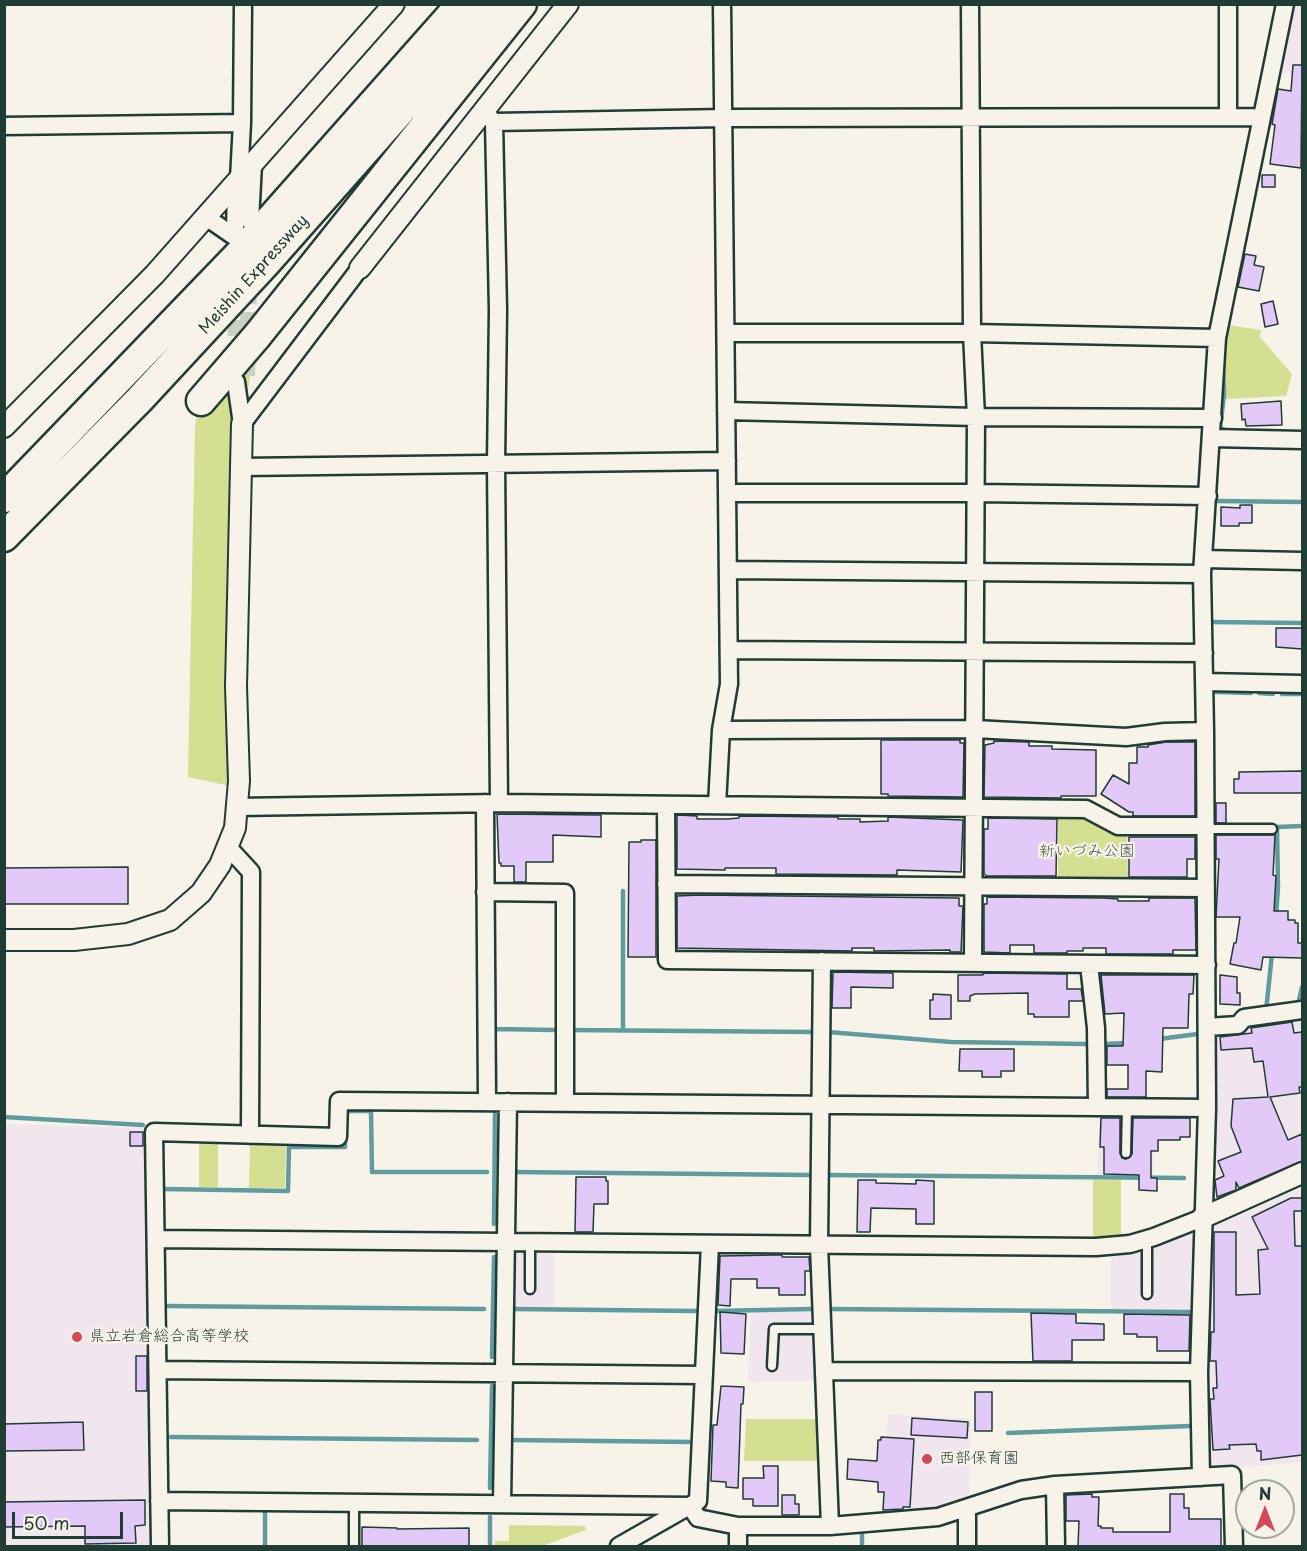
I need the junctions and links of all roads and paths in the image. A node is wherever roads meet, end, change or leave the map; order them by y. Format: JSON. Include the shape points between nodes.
{"nodes":[{"id":1,"x":243,"y":4,"type":"edge"},
{"id":2,"x":394,"y":4,"type":"edge"},
{"id":3,"x":461,"y":4,"type":"edge"},
{"id":4,"x":495,"y":4,"type":"edge"},
{"id":5,"x":522,"y":4,"type":"edge"},
{"id":6,"x":568,"y":4,"type":"edge"},
{"id":7,"x":723,"y":4,"type":"edge"},
{"id":8,"x":970,"y":4,"type":"edge"},
{"id":9,"x":1228,"y":4,"type":"edge"},
{"id":10,"x":1285,"y":4,"type":"edge"},
{"id":11,"x":489,"y":117,"type":"junction"},
{"id":12,"x":1228,"y":117,"type":"junction"},
{"id":13,"x":1262,"y":117,"type":"junction"},
{"id":14,"x":725,"y":118,"type":"junction"},
{"id":15,"x":970,"y":118,"type":"junction"},
{"id":16,"x":242,"y":123,"type":"junction"},
{"id":17,"x":4,"y":126,"type":"edge"},
{"id":18,"x":253,"y":164,"type":"junction"},
{"id":19,"x":238,"y":181,"type":"junction"},
{"id":20,"x":206,"y":217,"type":"junction"},
{"id":21,"x":250,"y":221,"type":"dead end"},
{"id":22,"x":360,"y":268,"type":"joint"},
{"id":23,"x":726,"y":333,"type":"junction"},
{"id":24,"x":972,"y":333,"type":"junction"},
{"id":25,"x":1217,"y":338,"type":"junction"},
{"id":26,"x":242,"y":379,"type":"tunnel mouth"},
{"id":27,"x":201,"y":401,"type":"dead end"},
{"id":28,"x":726,"y":411,"type":"junction"},
{"id":29,"x":976,"y":417,"type":"junction"},
{"id":30,"x":1213,"y":418,"type":"junction"},
{"id":31,"x":241,"y":420,"type":"junction"},
{"id":32,"x":4,"y":428,"type":"edge"},
{"id":33,"x":1212,"y":438,"type":"junction"},
{"id":34,"x":1302,"y":440,"type":"edge"},
{"id":35,"x":727,"y":461,"type":"junction"},
{"id":36,"x":496,"y":463,"type":"junction"},
{"id":37,"x":241,"y":467,"type":"junction"},
{"id":38,"x":728,"y":493,"type":"junction"},
{"id":39,"x":976,"y":493,"type":"junction"},
{"id":40,"x":1208,"y":496,"type":"junction"},
{"id":41,"x":4,"y":498,"type":"edge"},
{"id":42,"x":4,"y":537,"type":"edge"},
{"id":43,"x":1302,"y":561,"type":"edge"},
{"id":44,"x":1203,"y":567,"type":"junction"},
{"id":45,"x":728,"y":570,"type":"junction"},
{"id":46,"x":976,"y":571,"type":"junction"},
{"id":47,"x":729,"y":650,"type":"junction"},
{"id":48,"x":976,"y":653,"type":"junction"},
{"id":49,"x":1204,"y":653,"type":"junction"},
{"id":50,"x":1205,"y":682,"type":"junction"},
{"id":51,"x":1302,"y":684,"type":"edge"},
{"id":52,"x":975,"y":729,"type":"junction"},
{"id":53,"x":721,"y":730,"type":"junction"},
{"id":54,"x":1205,"y":731,"type":"junction"},
{"id":55,"x":492,"y":803,"type":"junction"},
{"id":56,"x":666,"y":805,"type":"junction"},
{"id":57,"x":717,"y":805,"type":"junction"},
{"id":58,"x":237,"y":807,"type":"junction"},
{"id":59,"x":974,"y":808,"type":"junction"},
{"id":60,"x":1206,"y":828,"type":"junction"},
{"id":61,"x":1272,"y":828,"type":"dead end"},
{"id":62,"x":227,"y":846,"type":"junction"},
{"id":63,"x":666,"y":884,"type":"junction"},
{"id":64,"x":974,"y":886,"type":"junction"},
{"id":65,"x":1206,"y":888,"type":"junction"},
{"id":66,"x":485,"y":892,"type":"junction"},
{"id":67,"x":4,"y":940,"type":"edge"},
{"id":68,"x":822,"y":961,"type":"junction"},
{"id":69,"x":973,"y":963,"type":"junction"},
{"id":70,"x":1089,"y":964,"type":"junction"},
{"id":71,"x":1207,"y":965,"type":"junction"},
{"id":72,"x":1302,"y":1010,"type":"edge"},
{"id":73,"x":1206,"y":1027,"type":"junction"},
{"id":74,"x":487,"y":1102,"type":"junction"},
{"id":75,"x":508,"y":1102,"type":"junction"},
{"id":76,"x":565,"y":1102,"type":"junction"},
{"id":77,"x":821,"y":1104,"type":"junction"},
{"id":78,"x":1097,"y":1107,"type":"junction"},
{"id":79,"x":1127,"y":1107,"type":"junction"},
{"id":80,"x":1206,"y":1108,"type":"junction"},
{"id":81,"x":250,"y":1135,"type":"junction"},
{"id":82,"x":1126,"y":1153,"type":"dead end"},
{"id":83,"x":1302,"y":1173,"type":"edge"},
{"id":84,"x":1202,"y":1218,"type":"junction"},
{"id":85,"x":156,"y":1239,"type":"junction"},
{"id":86,"x":1147,"y":1240,"type":"junction"},
{"id":87,"x":506,"y":1242,"type":"junction"},
{"id":88,"x":530,"y":1242,"type":"junction"},
{"id":89,"x":710,"y":1244,"type":"junction"},
{"id":90,"x":819,"y":1245,"type":"junction"},
{"id":91,"x":530,"y":1289,"type":"dead end"},
{"id":92,"x":1147,"y":1294,"type":"dead end"},
{"id":93,"x":822,"y":1329,"type":"junction"},
{"id":94,"x":772,"y":1366,"type":"dead end"},
{"id":95,"x":158,"y":1370,"type":"junction"},
{"id":96,"x":824,"y":1371,"type":"junction"},
{"id":97,"x":1199,"y":1372,"type":"junction"},
{"id":98,"x":504,"y":1373,"type":"junction"},
{"id":99,"x":704,"y":1375,"type":"junction"},
{"id":100,"x":1201,"y":1477,"type":"junction"},
{"id":101,"x":1055,"y":1485,"type":"junction"},
{"id":102,"x":159,"y":1501,"type":"junction"},
{"id":103,"x":354,"y":1503,"type":"junction"},
{"id":104,"x":502,"y":1504,"type":"junction"},
{"id":105,"x":690,"y":1506,"type":"junction"},
{"id":106,"x":967,"y":1508,"type":"junction"},
{"id":107,"x":738,"y":1526,"type":"junction"},
{"id":108,"x":830,"y":1526,"type":"junction"},
{"id":109,"x":160,"y":1546,"type":"edge"},
{"id":110,"x":354,"y":1546,"type":"edge"},
{"id":111,"x":619,"y":1546,"type":"edge"},
{"id":112,"x":738,"y":1546,"type":"edge"},
{"id":113,"x":967,"y":1546,"type":"edge"},
{"id":114,"x":1056,"y":1546,"type":"edge"},
{"id":115,"x":1234,"y":1546,"type":"edge"}],
"edges":[{"from":1,"to":16,"type":"street"},
{"from":2,"to":18,"type":"street"},
{"from":3,"to":41,"type":"highway","name":"Meishin Expressway","via":[[242,251]]},
{"from":4,"to":42,"type":"highway","name":"Meishin Expressway","via":[[266,263]]},
{"from":5,"to":27,"type":"highway"},
{"from":6,"to":11,"type":"street"},
{"from":7,"to":14,"type":"street"},
{"from":8,"to":15,"type":"street"},
{"from":9,"to":12,"type":"street"},
{"from":10,"to":13,"type":"street"},
{"from":11,"to":14,"type":"street"},
{"from":11,"to":22,"type":"street"},
{"from":11,"to":36,"type":"street","via":[[498,310]]},
{"from":12,"to":13,"type":"street"},
{"from":12,"to":15,"type":"street"},
{"from":13,"to":25,"type":"street"},
{"from":14,"to":15,"type":"street"},
{"from":14,"to":23,"type":"street"},
{"from":15,"to":24,"type":"street"},
{"from":16,"to":17,"type":"street"},
{"from":16,"to":19,"type":"street"},
{"from":18,"to":19,"type":"street"},
{"from":18,"to":21,"type":"street"},
{"from":19,"to":20,"type":"street"},
{"from":19,"to":20,"type":"street","via":[[235,237]]},
{"from":20,"to":32,"type":"street"},
{"from":22,"to":31,"type":"street"},
{"from":23,"to":24,"type":"street"},
{"from":23,"to":28,"type":"street"},
{"from":24,"to":25,"type":"street"},
{"from":24,"to":29,"type":"street"},
{"from":25,"to":30,"type":"street"},
{"from":26,"to":31,"type":"street"},
{"from":28,"to":29,"type":"street"},
{"from":28,"to":35,"type":"street"},
{"from":29,"to":30,"type":"street"},
{"from":29,"to":39,"type":"street"},
{"from":30,"to":33,"type":"street"},
{"from":31,"to":37,"type":"street"},
{"from":33,"to":34,"type":"street"},
{"from":33,"to":40,"type":"street"},
{"from":35,"to":36,"type":"street"},
{"from":35,"to":38,"type":"street"},
{"from":36,"to":37,"type":"street"},
{"from":36,"to":55,"type":"street"},
{"from":37,"to":58,"type":"street"},
{"from":38,"to":39,"type":"street"},
{"from":38,"to":45,"type":"street"},
{"from":39,"to":40,"type":"street"},
{"from":39,"to":46,"type":"street"},
{"from":40,"to":44,"type":"street"},
{"from":43,"to":44,"type":"street"},
{"from":44,"to":46,"type":"street"},
{"from":44,"to":49,"type":"street"},
{"from":45,"to":46,"type":"street"},
{"from":45,"to":47,"type":"street"},
{"from":46,"to":48,"type":"street"},
{"from":47,"to":48,"type":"street"},
{"from":47,"to":53,"type":"street","via":[[729,684]]},
{"from":48,"to":49,"type":"street"},
{"from":48,"to":52,"type":"street"},
{"from":49,"to":50,"type":"street"},
{"from":50,"to":51,"type":"street"},
{"from":50,"to":54,"type":"street"},
{"from":52,"to":53,"type":"street"},
{"from":52,"to":54,"type":"street","via":[[1126,736]]},
{"from":52,"to":59,"type":"street"},
{"from":53,"to":57,"type":"street"},
{"from":54,"to":60,"type":"street"},
{"from":55,"to":56,"type":"street"},
{"from":55,"to":58,"type":"street"},
{"from":55,"to":66,"type":"street"},
{"from":56,"to":57,"type":"street"},
{"from":56,"to":63,"type":"street"},
{"from":57,"to":59,"type":"street"},
{"from":58,"to":62,"type":"street","via":[[235,828]]},
{"from":59,"to":60,"type":"street","via":[[1086,809],[1118,826]]},
{"from":59,"to":64,"type":"street"},
{"from":60,"to":61,"type":"lane"},
{"from":60,"to":65,"type":"street"},
{"from":62,"to":67,"type":"street","via":[[220,865],[201,893],[170,920],[128,934],[74,940]]},
{"from":62,"to":81,"type":"street","via":[[251,872]]},
{"from":63,"to":64,"type":"street"},
{"from":63,"to":68,"type":"street","via":[[667,960]]},
{"from":64,"to":65,"type":"street"},
{"from":64,"to":69,"type":"street"},
{"from":65,"to":71,"type":"street"},
{"from":66,"to":74,"type":"street"},
{"from":66,"to":76,"type":"street","via":[[565,893]]},
{"from":68,"to":69,"type":"street"},
{"from":68,"to":77,"type":"street"},
{"from":69,"to":70,"type":"street"},
{"from":70,"to":71,"type":"street"},
{"from":70,"to":78,"type":"street","via":[[1096,1028]]},
{"from":71,"to":73,"type":"street"},
{"from":72,"to":73,"type":"street","via":[[1244,1018],[1238,1025]]},
{"from":73,"to":80,"type":"street"},
{"from":74,"to":75,"type":"street"},
{"from":74,"to":81,"type":"street","via":[[339,1101],[338,1137]]},
{"from":75,"to":76,"type":"street"},
{"from":75,"to":87,"type":"street"},
{"from":76,"to":77,"type":"street"},
{"from":77,"to":78,"type":"street"},
{"from":77,"to":90,"type":"street"},
{"from":78,"to":79,"type":"street"},
{"from":79,"to":80,"type":"street"},
{"from":79,"to":82,"type":"lane"},
{"from":80,"to":84,"type":"street"},
{"from":81,"to":85,"type":"street","via":[[154,1132]]},
{"from":83,"to":84,"type":"street"},
{"from":84,"to":86,"type":"street"},
{"from":84,"to":97,"type":"street"},
{"from":85,"to":87,"type":"street"},
{"from":85,"to":95,"type":"street"},
{"from":86,"to":90,"type":"street","via":[[1096,1248]]},
{"from":86,"to":92,"type":"lane"},
{"from":87,"to":88,"type":"street"},
{"from":87,"to":98,"type":"street"},
{"from":88,"to":89,"type":"street"},
{"from":88,"to":91,"type":"lane"},
{"from":89,"to":90,"type":"street"},
{"from":89,"to":99,"type":"street"},
{"from":90,"to":93,"type":"street"},
{"from":93,"to":94,"type":"lane","via":[[774,1329]]},
{"from":93,"to":96,"type":"street"},
{"from":95,"to":98,"type":"street"},
{"from":95,"to":102,"type":"street"},
{"from":96,"to":97,"type":"street"},
{"from":96,"to":108,"type":"street"},
{"from":97,"to":100,"type":"street"},
{"from":98,"to":99,"type":"street"},
{"from":98,"to":104,"type":"street"},
{"from":99,"to":105,"type":"street","via":[[698,1501]]},
{"from":100,"to":101,"type":"street"},
{"from":100,"to":115,"type":"street","via":[[1232,1475]]},
{"from":101,"to":106,"type":"street","via":[[1021,1490]]},
{"from":101,"to":114,"type":"street"},
{"from":102,"to":103,"type":"street"},
{"from":102,"to":109,"type":"street"},
{"from":103,"to":104,"type":"street"},
{"from":103,"to":110,"type":"lane"},
{"from":104,"to":105,"type":"street"},
{"from":105,"to":107,"type":"street","via":[[698,1518]]},
{"from":105,"to":111,"type":"street"},
{"from":106,"to":108,"type":"street","via":[[938,1516]]},
{"from":106,"to":113,"type":"street"},
{"from":107,"to":108,"type":"street"},
{"from":107,"to":112,"type":"street"}]}
